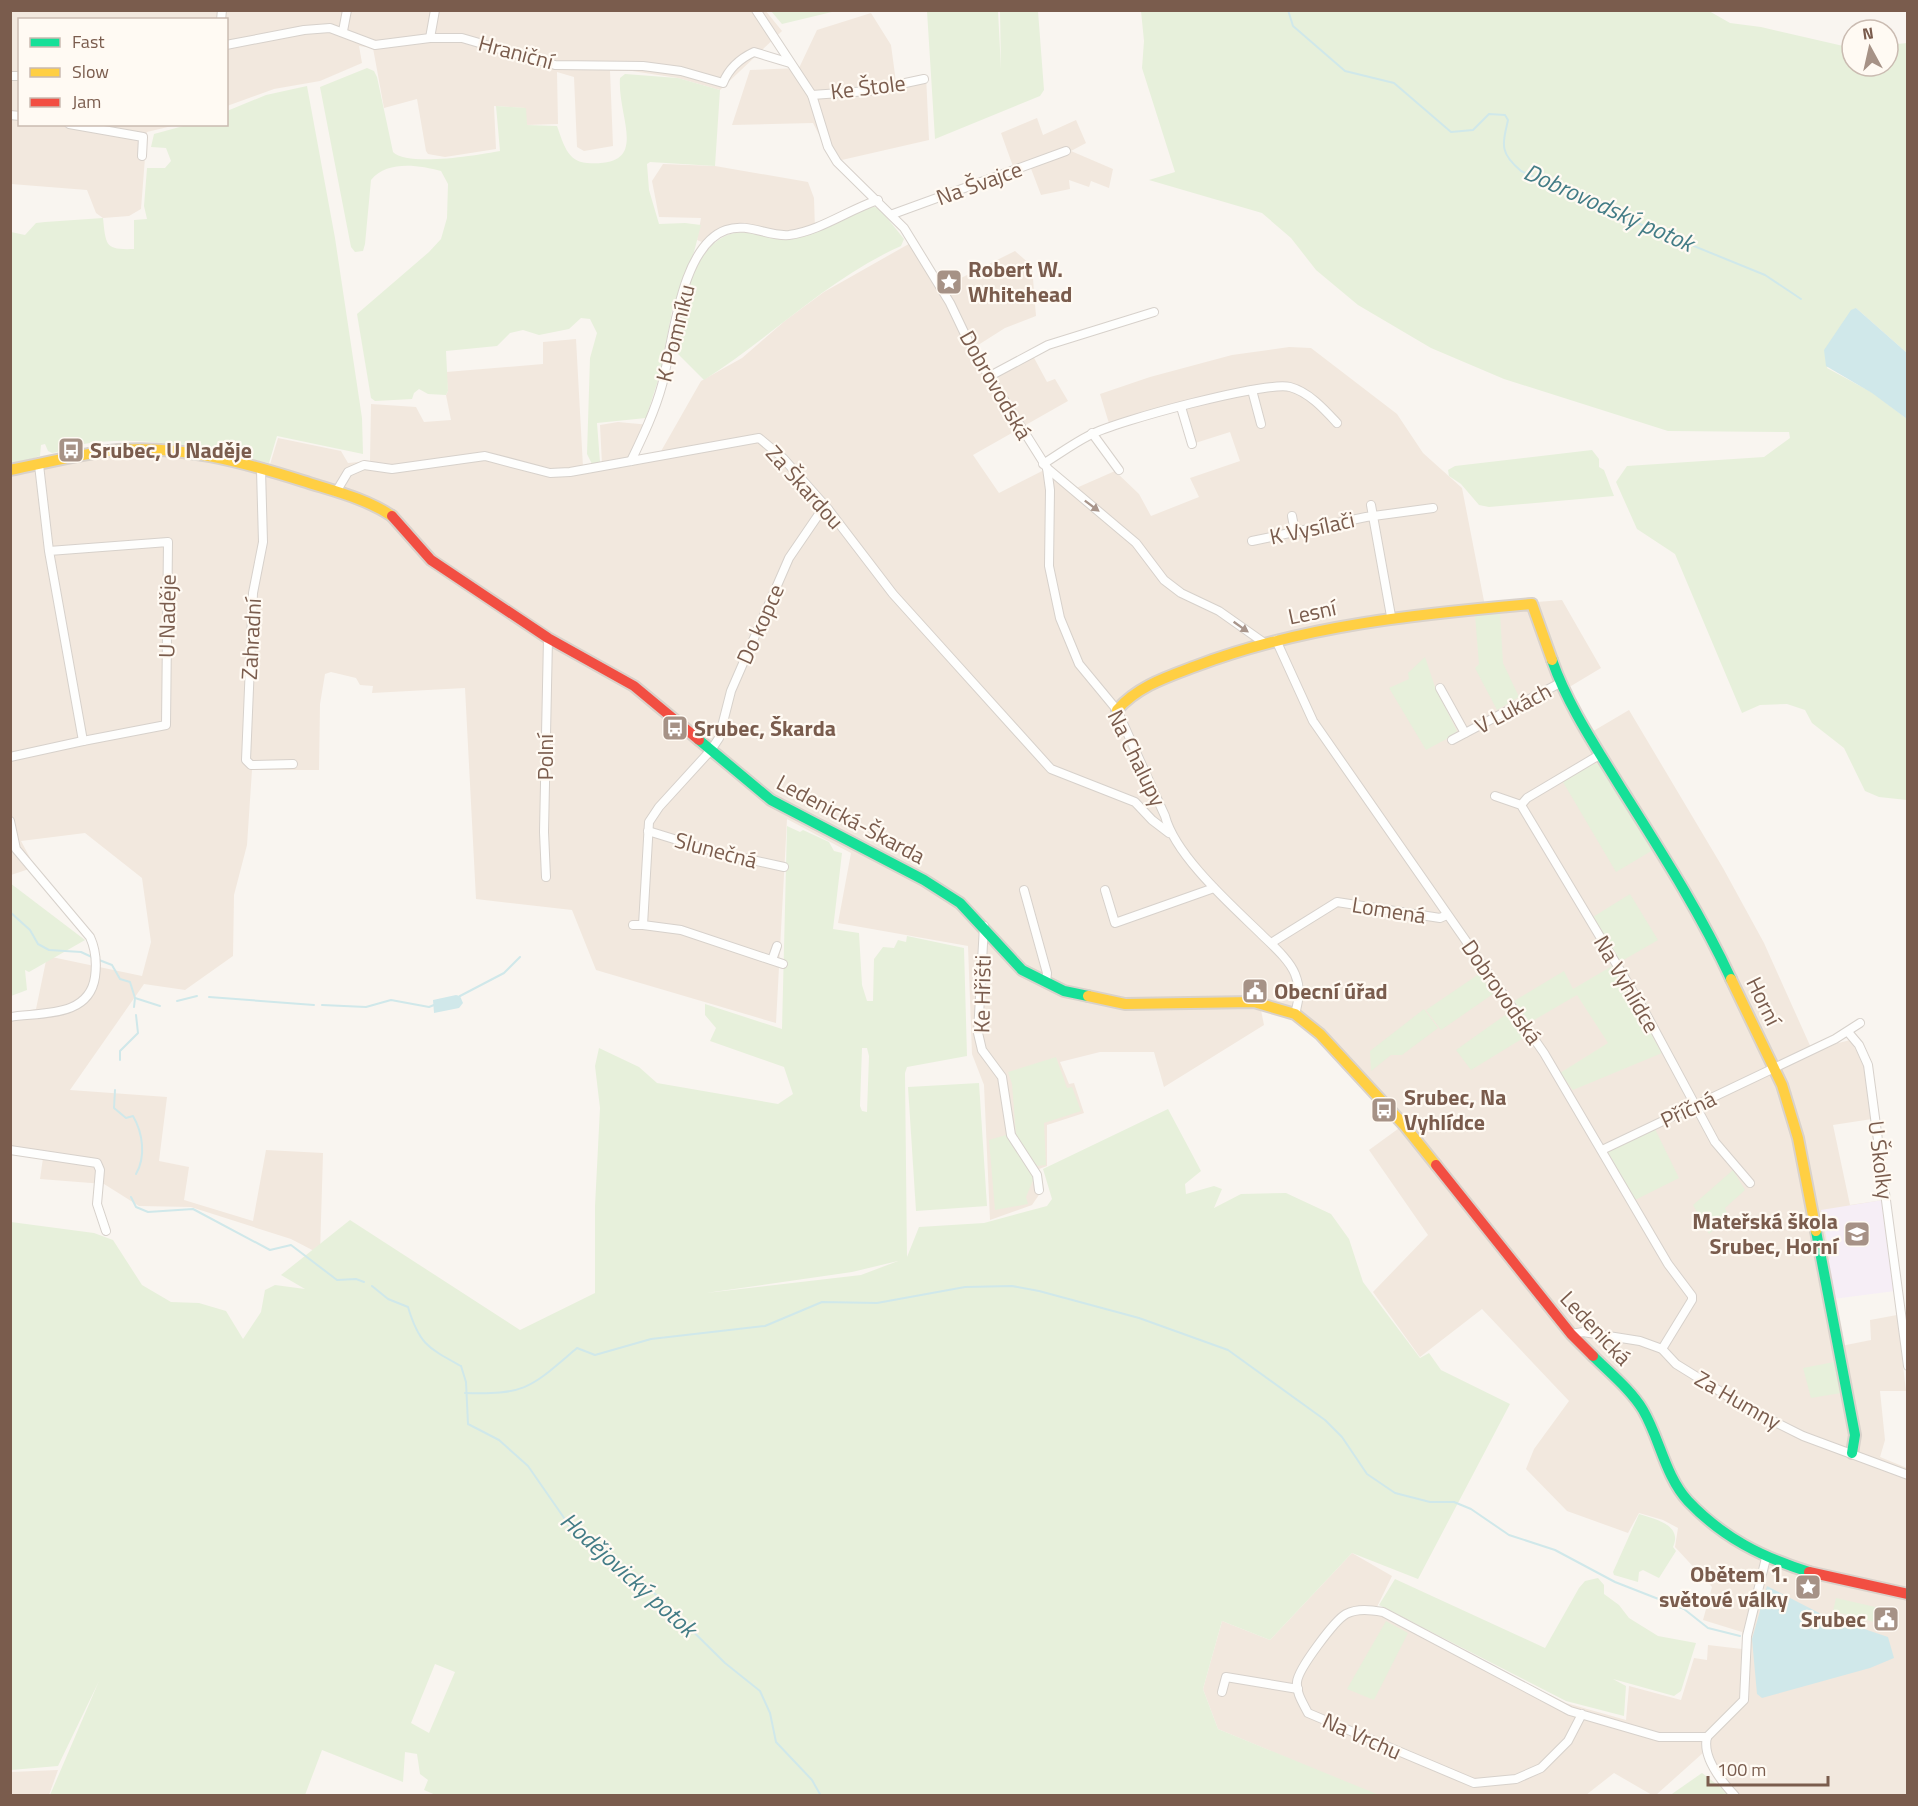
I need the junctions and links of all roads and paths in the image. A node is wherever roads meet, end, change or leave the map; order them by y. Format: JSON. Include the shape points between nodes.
{"nodes":[{"id":1,"x":347,"y":10,"type":"edge"},
{"id":2,"x":435,"y":10,"type":"edge"},
{"id":3,"x":756,"y":10,"type":"edge"},
{"id":4,"x":343,"y":31,"type":"junction"},
{"id":5,"x":430,"y":38,"type":"junction"},
{"id":6,"x":228,"y":45,"type":"edge"},
{"id":7,"x":791,"y":63,"type":"junction"},
{"id":8,"x":924,"y":79,"type":"dead end"},
{"id":9,"x":812,"y":95,"type":"junction"},
{"id":10,"x":81,"y":126,"type":"edge"},
{"id":11,"x":1066,"y":151,"type":"dead end"},
{"id":12,"x":142,"y":156,"type":"dead end"},
{"id":13,"x":878,"y":200,"type":"junction"},
{"id":14,"x":893,"y":214,"type":"junction"},
{"id":15,"x":1154,"y":312,"type":"dead end"},
{"id":16,"x":990,"y":376,"type":"junction"},
{"id":17,"x":1252,"y":390,"type":"junction"},
{"id":18,"x":1181,"y":407,"type":"junction"},
{"id":19,"x":1337,"y":423,"type":"dead end"},
{"id":20,"x":1261,"y":424,"type":"dead end"},
{"id":21,"x":1092,"y":434,"type":"junction"},
{"id":22,"x":1192,"y":444,"type":"dead end"},
{"id":23,"x":632,"y":461,"type":"junction"},
{"id":24,"x":39,"y":465,"type":"junction"},
{"id":25,"x":1045,"y":466,"type":"junction"},
{"id":26,"x":10,"y":470,"type":"edge"},
{"id":27,"x":261,"y":470,"type":"junction"},
{"id":28,"x":1119,"y":470,"type":"dead end"},
{"id":29,"x":336,"y":492,"type":"junction"},
{"id":30,"x":1371,"y":505,"type":"dead end"},
{"id":31,"x":1433,"y":508,"type":"dead end"},
{"id":32,"x":828,"y":509,"type":"junction"},
{"id":33,"x":1292,"y":516,"type":"dead end"},
{"id":34,"x":1372,"y":517,"type":"junction"},
{"id":35,"x":1295,"y":532,"type":"junction"},
{"id":36,"x":1252,"y":541,"type":"dead end"},
{"id":37,"x":49,"y":550,"type":"junction"},
{"id":38,"x":1532,"y":604,"type":"joint"},
{"id":39,"x":1391,"y":616,"type":"junction"},
{"id":40,"x":548,"y":638,"type":"junction"},
{"id":41,"x":1276,"y":640,"type":"junction"},
{"id":42,"x":1263,"y":642,"type":"junction"},
{"id":43,"x":1560,"y":683,"type":"junction"},
{"id":44,"x":1440,"y":688,"type":"dead end"},
{"id":45,"x":1117,"y":710,"type":"junction"},
{"id":46,"x":1465,"y":734,"type":"junction"},
{"id":47,"x":1452,"y":740,"type":"dead end"},
{"id":48,"x":83,"y":741,"type":"junction"},
{"id":49,"x":711,"y":750,"type":"junction"},
{"id":50,"x":1601,"y":754,"type":"junction"},
{"id":51,"x":10,"y":757,"type":"edge"},
{"id":52,"x":293,"y":764,"type":"dead end"},
{"id":53,"x":1495,"y":796,"type":"dead end"},
{"id":54,"x":1521,"y":805,"type":"junction"},
{"id":55,"x":10,"y":821,"type":"edge"},
{"id":56,"x":648,"y":831,"type":"junction"},
{"id":57,"x":1169,"y":833,"type":"junction"},
{"id":58,"x":784,"y":867,"type":"dead end"},
{"id":59,"x":546,"y":877,"type":"dead end"},
{"id":60,"x":1214,"y":888,"type":"junction"},
{"id":61,"x":1024,"y":890,"type":"dead end"},
{"id":62,"x":1105,"y":890,"type":"dead end"},
{"id":63,"x":1448,"y":915,"type":"junction"},
{"id":64,"x":633,"y":925,"type":"dead end"},
{"id":65,"x":643,"y":925,"type":"junction"},
{"id":66,"x":984,"y":926,"type":"junction"},
{"id":67,"x":1271,"y":944,"type":"junction"},
{"id":68,"x":777,"y":946,"type":"dead end"},
{"id":69,"x":772,"y":960,"type":"junction"},
{"id":70,"x":783,"y":964,"type":"dead end"},
{"id":71,"x":1046,"y":982,"type":"junction"},
{"id":72,"x":1295,"y":1014,"type":"junction"},
{"id":73,"x":10,"y":1017,"type":"edge"},
{"id":74,"x":1860,"y":1023,"type":"dead end"},
{"id":75,"x":1848,"y":1032,"type":"junction"},
{"id":76,"x":1775,"y":1068,"type":"junction"},
{"id":77,"x":1694,"y":1106,"type":"junction"},
{"id":78,"x":10,"y":1150,"type":"edge"},
{"id":79,"x":1602,"y":1150,"type":"junction"},
{"id":80,"x":1750,"y":1183,"type":"dead end"},
{"id":81,"x":1039,"y":1190,"type":"dead end"},
{"id":82,"x":106,"y":1231,"type":"dead end"},
{"id":83,"x":1571,"y":1334,"type":"junction"},
{"id":84,"x":1662,"y":1349,"type":"junction"},
{"id":85,"x":1908,"y":1366,"type":"edge"},
{"id":86,"x":1852,"y":1453,"type":"junction"},
{"id":87,"x":1908,"y":1475,"type":"edge"},
{"id":88,"x":1766,"y":1558,"type":"junction"},
{"id":89,"x":1908,"y":1594,"type":"edge"},
{"id":90,"x":1298,"y":1689,"type":"junction"},
{"id":91,"x":1222,"y":1692,"type":"dead end"},
{"id":92,"x":1582,"y":1714,"type":"junction"},
{"id":93,"x":1707,"y":1737,"type":"junction"},
{"id":94,"x":1734,"y":1796,"type":"edge"}],
"edges":[{"from":1,"to":4,"type":"street"},
{"from":2,"to":5,"type":"street"},
{"from":3,"to":7,"type":"street","name":"Dobrovodská"},
{"from":4,"to":5,"type":"street","name":"Hraniční","via":[[375,45]]},
{"from":4,"to":6,"type":"street","name":"Hraniční","via":[[304,30]]},
{"from":5,"to":7,"type":"street","name":"Hraniční","via":[[475,41],[555,65],[643,66],[681,71],[723,83],[741,57],[754,52]]},
{"from":7,"to":9,"type":"street","name":"Dobrovodská"},
{"from":8,"to":9,"type":"street","name":"Ke Štole","via":[[868,91]]},
{"from":9,"to":13,"type":"street","name":"Dobrovodská","via":[[828,147],[837,162]]},
{"from":10,"to":12,"type":"street","via":[[142,136]]},
{"from":11,"to":14,"type":"street","name":"Na Švajce"},
{"from":13,"to":14,"type":"street","name":"Dobrovodská"},
{"from":13,"to":23,"type":"street","name":"K Pomníku","via":[[808,231],[786,235],[743,227],[717,233],[690,274],[676,312],[662,385]]},
{"from":14,"to":16,"type":"street","name":"Dobrovodská","via":[[925,260]]},
{"from":15,"to":16,"type":"street","via":[[1048,345]]},
{"from":16,"to":25,"type":"street","name":"Dobrovodská"},
{"from":17,"to":18,"type":"street"},
{"from":17,"to":19,"type":"street","via":[[1290,387],[1307,395]]},
{"from":17,"to":20,"type":"street"},
{"from":18,"to":21,"type":"street"},
{"from":18,"to":22,"type":"street"},
{"from":21,"to":25,"type":"street"},
{"from":21,"to":28,"type":"street"},
{"from":23,"to":29,"type":"street","name":"Za Škardou","via":[[550,473],[485,456],[392,469],[364,465],[348,472]]},
{"from":23,"to":32,"type":"street","name":"Za Škardou","via":[[759,438],[783,458]]},
{"from":24,"to":26,"type":"main road","name":"Ledenická-Škarda"},
{"from":24,"to":27,"type":"main road","name":"Ledenická-Škarda","via":[[130,449],[158,449],[195,453]]},
{"from":24,"to":37,"type":"street"},
{"from":25,"to":42,"type":"street","name":"Dobrovodská","one_way":true,"via":[[1136,543],[1164,580]]},
{"from":25,"to":45,"type":"street","name":"Na Chalupy","via":[[1050,490],[1049,566],[1060,618],[1079,664]]},
{"from":27,"to":29,"type":"main road","name":"Ledenická-Škarda"},
{"from":27,"to":52,"type":"street","name":"Zahradní","via":[[263,542],[253,593],[246,760],[251,765]]},
{"from":29,"to":40,"type":"main road","name":"Ledenická-Škarda","via":[[385,509],[431,560]]},
{"from":30,"to":34,"type":"street","name":"K Vysílači"},
{"from":31,"to":34,"type":"street","name":"K Vysílači"},
{"from":32,"to":49,"type":"street","name":"Do kopce","via":[[819,514],[789,558],[731,691],[719,738]]},
{"from":32,"to":57,"type":"street","name":"Za Škardou","via":[[892,594],[1051,770],[1135,802]]},
{"from":33,"to":35,"type":"street"},
{"from":34,"to":35,"type":"street","name":"K Vysílači"},
{"from":34,"to":39,"type":"street","name":"K Vysílači"},
{"from":35,"to":36,"type":"street","name":"K Vysílači"},
{"from":37,"to":48,"type":"street"},
{"from":37,"to":48,"type":"street","name":"U Naděje","via":[[168,542],[166,725]]},
{"from":38,"to":39,"type":"main road","name":"Lesní"},
{"from":38,"to":43,"type":"main road","name":"Horní"},
{"from":39,"to":41,"type":"main road","name":"Lesní"},
{"from":40,"to":49,"type":"main road","name":"Ledenická-Škarda","via":[[634,686]]},
{"from":40,"to":59,"type":"street","name":"Polní"},
{"from":41,"to":42,"type":"main road","name":"Lesní"},
{"from":41,"to":63,"type":"street","name":"Dobrovodská","via":[[1313,721]]},
{"from":42,"to":45,"type":"main road","name":"Lesní","via":[[1130,694]]},
{"from":43,"to":46,"type":"street","name":"V Lukách"},
{"from":43,"to":50,"type":"main road","name":"Horní"},
{"from":44,"to":46,"type":"street","name":"V Lukách"},
{"from":45,"to":57,"type":"street","name":"Na Chalupy"},
{"from":46,"to":47,"type":"street","name":"V Lukách"},
{"from":48,"to":51,"type":"street","name":"U Naděje"},
{"from":49,"to":56,"type":"street","name":"Slunečná","via":[[659,807]]},
{"from":49,"to":66,"type":"main road","name":"Ledenická-Škarda","via":[[777,804],[924,880],[960,903]]},
{"from":50,"to":54,"type":"street"},
{"from":50,"to":76,"type":"main road","name":"Horní","via":[[1680,883]]},
{"from":53,"to":54,"type":"street"},
{"from":54,"to":77,"type":"street","name":"Na Vyhlídce","via":[[1644,1010]]},
{"from":55,"to":73,"type":"street","via":[[16,849],[90,937],[96,959],[88,997],[69,1009]]},
{"from":56,"to":58,"type":"street","name":"Slunečná"},
{"from":56,"to":65,"type":"street","name":"Slunečná"},
{"from":57,"to":60,"type":"street","name":"Na Chalupy"},
{"from":60,"to":62,"type":"street","via":[[1115,923]]},
{"from":60,"to":67,"type":"street","name":"Na Chalupy"},
{"from":61,"to":71,"type":"street","via":[[1047,973]]},
{"from":63,"to":67,"type":"street","name":"Lomená","via":[[1440,918],[1337,902]]},
{"from":63,"to":79,"type":"street","name":"Dobrovodská","via":[[1544,1053]]},
{"from":64,"to":65,"type":"street"},
{"from":65,"to":69,"type":"street","via":[[668,926]]},
{"from":66,"to":71,"type":"main road","name":"Ledenická-Škarda","via":[[1022,970]]},
{"from":66,"to":81,"type":"street","name":"Ke Hřišti","via":[[978,1033],[982,1050],[1002,1077],[1011,1135],[1036,1175]]},
{"from":67,"to":72,"type":"street","name":"Na Chalupy","via":[[1294,972],[1300,994]]},
{"from":68,"to":69,"type":"street"},
{"from":69,"to":70,"type":"street"},
{"from":71,"to":72,"type":"main road","name":"Ledenická-Škarda","via":[[1084,997],[1125,1004],[1254,1002]]},
{"from":72,"to":83,"type":"main road","name":"Ledenická","via":[[1320,1034],[1404,1125]]},
{"from":74,"to":75,"type":"street","name":"Příčná"},
{"from":75,"to":76,"type":"street","name":"Příčná"},
{"from":75,"to":85,"type":"street","name":"U Školky","via":[[1868,1065]]},
{"from":76,"to":77,"type":"street","name":"Příčná"},
{"from":76,"to":86,"type":"main road","name":"Horní","via":[[1798,1138],[1855,1435]]},
{"from":77,"to":79,"type":"street","name":"Příčná"},
{"from":77,"to":80,"type":"street","name":"Na Vyhlídce","via":[[1715,1142]]},
{"from":78,"to":82,"type":"street","via":[[97,1163],[97,1203]]},
{"from":79,"to":84,"type":"street","name":"Dobrovodská","via":[[1668,1264],[1692,1296]]},
{"from":83,"to":84,"type":"street","name":"Za Humny","via":[[1640,1341]]},
{"from":83,"to":88,"type":"main road","name":"Ledenická","via":[[1619,1380],[1642,1410],[1687,1500],[1738,1543]]},
{"from":84,"to":86,"type":"street","name":"Za Humny","via":[[1676,1364],[1747,1408],[1803,1436]]},
{"from":86,"to":87,"type":"street","name":"Za Humny"},
{"from":88,"to":89,"type":"main road","name":"Ledenická","via":[[1809,1572]]},
{"from":88,"to":93,"type":"street","via":[[1747,1636],[1744,1700]]},
{"from":90,"to":91,"type":"street","via":[[1226,1677]]},
{"from":90,"to":92,"type":"street","name":"Na Vrchu","via":[[1308,1713],[1474,1783],[1516,1779],[1540,1768],[1568,1741]]},
{"from":90,"to":92,"type":"street","via":[[1302,1667],[1345,1615],[1364,1609],[1383,1612]]},
{"from":92,"to":93,"type":"street","via":[[1659,1737]]},
{"from":93,"to":94,"type":"street","via":[[1709,1758]]}]}
